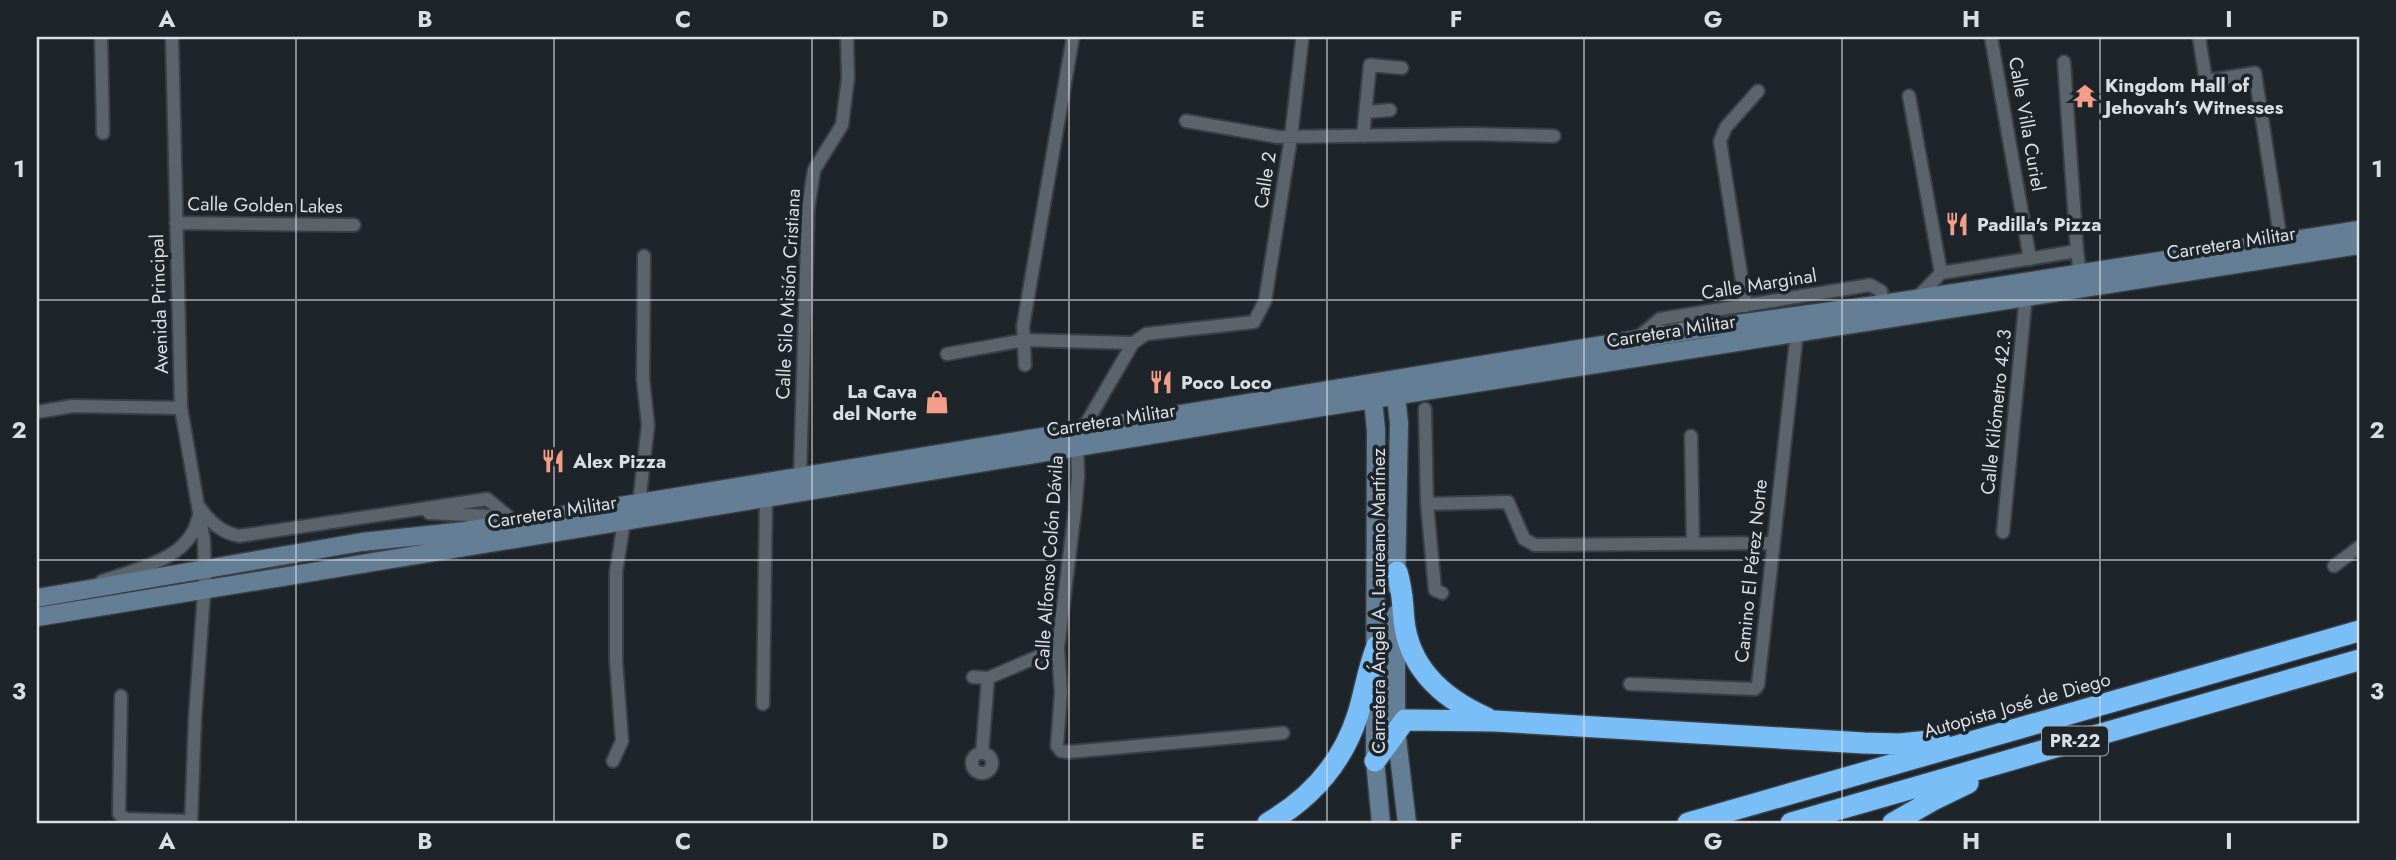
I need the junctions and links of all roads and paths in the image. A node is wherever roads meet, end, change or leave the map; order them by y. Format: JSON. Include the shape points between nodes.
{"nodes":[{"id":1,"x":101,"y":37,"type":"edge"},
{"id":2,"x":172,"y":37,"type":"edge"},
{"id":3,"x":848,"y":37,"type":"edge"},
{"id":4,"x":1073,"y":37,"type":"edge"},
{"id":5,"x":1991,"y":37,"type":"edge"},
{"id":6,"x":2199,"y":37,"type":"edge"},
{"id":7,"x":1302,"y":41,"type":"dead end"},
{"id":8,"x":2064,"y":62,"type":"dead end"},
{"id":9,"x":1402,"y":68,"type":"dead end"},
{"id":10,"x":1758,"y":91,"type":"dead end"},
{"id":11,"x":1909,"y":96,"type":"dead end"},
{"id":12,"x":1390,"y":110,"type":"dead end"},
{"id":13,"x":1366,"y":112,"type":"junction"},
{"id":14,"x":1185,"y":121,"type":"dead end"},
{"id":15,"x":103,"y":133,"type":"dead end"},
{"id":16,"x":1363,"y":136,"type":"junction"},
{"id":17,"x":1554,"y":136,"type":"dead end"},
{"id":18,"x":1291,"y":137,"type":"junction"},
{"id":19,"x":176,"y":223,"type":"junction"},
{"id":20,"x":354,"y":225,"type":"dead end"},
{"id":21,"x":2359,"y":230,"type":"edge"},
{"id":22,"x":2281,"y":242,"type":"junction"},
{"id":23,"x":2359,"y":245,"type":"edge"},
{"id":24,"x":2077,"y":251,"type":"junction"},
{"id":25,"x":645,"y":256,"type":"dead end"},
{"id":26,"x":2030,"y":259,"type":"junction"},
{"id":27,"x":2080,"y":272,"type":"junction"},
{"id":28,"x":1941,"y":273,"type":"junction"},
{"id":29,"x":2026,"y":295,"type":"junction"},
{"id":30,"x":1916,"y":299,"type":"junction"},
{"id":31,"x":1883,"y":304,"type":"junction"},
{"id":32,"x":1746,"y":306,"type":"junction"},
{"id":33,"x":1797,"y":332,"type":"junction"},
{"id":34,"x":1636,"y":339,"type":"junction"},
{"id":35,"x":1025,"y":340,"type":"junction"},
{"id":36,"x":1133,"y":343,"type":"junction"},
{"id":37,"x":947,"y":354,"type":"dead end"},
{"id":38,"x":1025,"y":365,"type":"dead end"},
{"id":39,"x":1395,"y":387,"type":"junction"},
{"id":40,"x":1372,"y":391,"type":"junction"},
{"id":41,"x":181,"y":408,"type":"junction"},
{"id":42,"x":1424,"y":409,"type":"dead end"},
{"id":43,"x":37,"y":412,"type":"edge"},
{"id":44,"x":1690,"y":436,"type":"dead end"},
{"id":45,"x":1074,"y":440,"type":"junction"},
{"id":46,"x":800,"y":477,"type":"junction"},
{"id":47,"x":766,"y":498,"type":"junction"},
{"id":48,"x":639,"y":503,"type":"junction"},
{"id":49,"x":1427,"y":504,"type":"junction"},
{"id":50,"x":200,"y":507,"type":"junction"},
{"id":51,"x":534,"y":520,"type":"junction"},
{"id":52,"x":624,"y":522,"type":"junction"},
{"id":53,"x":2003,"y":532,"type":"dead end"},
{"id":54,"x":1773,"y":543,"type":"junction"},
{"id":55,"x":1693,"y":544,"type":"junction"},
{"id":56,"x":2359,"y":547,"type":"edge"},
{"id":57,"x":2334,"y":566,"type":"dead end"},
{"id":58,"x":204,"y":568,"type":"junction"},
{"id":59,"x":1397,"y":572,"type":"junction"},
{"id":60,"x":204,"y":588,"type":"junction"},
{"id":61,"x":74,"y":590,"type":"junction"},
{"id":62,"x":1442,"y":593,"type":"dead end"},
{"id":63,"x":37,"y":597,"type":"edge"},
{"id":64,"x":37,"y":617,"type":"edge"},
{"id":65,"x":2359,"y":631,"type":"edge"},
{"id":66,"x":1377,"y":646,"type":"junction"},
{"id":67,"x":1058,"y":648,"type":"junction"},
{"id":68,"x":2359,"y":660,"type":"edge"},
{"id":69,"x":973,"y":677,"type":"dead end"},
{"id":70,"x":988,"y":678,"type":"junction"},
{"id":71,"x":1630,"y":684,"type":"dead end"},
{"id":72,"x":121,"y":696,"type":"dead end"},
{"id":73,"x":763,"y":704,"type":"dead end"},
{"id":74,"x":1495,"y":721,"type":"junction"},
{"id":75,"x":1396,"y":730,"type":"junction"},
{"id":76,"x":1283,"y":733,"type":"dead end"},
{"id":77,"x":2001,"y":733,"type":"junction"},
{"id":78,"x":982,"y":753,"type":"dead end"},
{"id":79,"x":2020,"y":757,"type":"junction"},
{"id":80,"x":613,"y":761,"type":"dead end"},
{"id":81,"x":1374,"y":761,"type":"junction"},
{"id":82,"x":191,"y":822,"type":"edge"},
{"id":83,"x":1268,"y":823,"type":"edge"},
{"id":84,"x":1381,"y":823,"type":"edge"},
{"id":85,"x":1407,"y":823,"type":"edge"},
{"id":86,"x":1688,"y":823,"type":"edge"},
{"id":87,"x":1791,"y":823,"type":"edge"},
{"id":88,"x":1893,"y":823,"type":"edge"}],
"edges":[{"from":1,"to":15,"type":"street"},
{"from":2,"to":19,"type":"street","name":"Avenida Principal"},
{"from":3,"to":46,"type":"street","name":"Calle Silo Misión Cristiana","via":[[842,125],[814,170],[808,209]]},
{"from":4,"to":35,"type":"street","via":[[1023,326]]},
{"from":5,"to":26,"type":"street","name":"Calle Villa Curiel"},
{"from":6,"to":22,"type":"street","via":[[2206,81],[2255,73]]},
{"from":7,"to":18,"type":"street","name":"Calle 2"},
{"from":8,"to":24,"type":"street"},
{"from":9,"to":13,"type":"street","via":[[1370,65]]},
{"from":10,"to":32,"type":"street","via":[[1726,127],[1720,141]]},
{"from":11,"to":28,"type":"street"},
{"from":12,"to":13,"type":"street"},
{"from":13,"to":16,"type":"street"},
{"from":14,"to":18,"type":"street"},
{"from":16,"to":17,"type":"street"},
{"from":16,"to":18,"type":"street"},
{"from":18,"to":36,"type":"street","name":"Calle 2","via":[[1265,302],[1254,322],[1146,334]]},
{"from":19,"to":20,"type":"street","name":"Calle Golden Lakes"},
{"from":19,"to":41,"type":"street","name":"Avenida Principal"},
{"from":21,"to":22,"type":"main road","name":"Carretera Militar"},
{"from":22,"to":27,"type":"main road","name":"Carretera Militar"},
{"from":23,"to":29,"type":"main road","name":"Carretera Militar"},
{"from":24,"to":26,"type":"street"},
{"from":24,"to":27,"type":"street"},
{"from":25,"to":48,"type":"street","via":[[643,379],[648,425]]},
{"from":26,"to":28,"type":"street"},
{"from":27,"to":30,"type":"main road","name":"Carretera Militar"},
{"from":28,"to":30,"type":"street"},
{"from":29,"to":33,"type":"main road","name":"Carretera Militar"},
{"from":29,"to":53,"type":"street","name":"Calle Kilómetro 42.3"},
{"from":30,"to":31,"type":"main road","name":"Carretera Militar"},
{"from":31,"to":32,"type":"street","name":"Calle Marginal","via":[[1881,291],[1870,285]]},
{"from":31,"to":34,"type":"main road","name":"Carretera Militar"},
{"from":32,"to":34,"type":"street","name":"Calle Marginal","via":[[1660,319]]},
{"from":33,"to":39,"type":"main road","name":"Carretera Militar"},
{"from":33,"to":54,"type":"street","name":"Camino El Pérez Norte"},
{"from":34,"to":39,"type":"main road","name":"Carretera Militar"},
{"from":35,"to":36,"type":"street"},
{"from":35,"to":37,"type":"street"},
{"from":35,"to":38,"type":"street"},
{"from":36,"to":45,"type":"street"},
{"from":39,"to":40,"type":"main road","name":"Carretera Militar"},
{"from":39,"to":59,"type":"main road","name":"Carretera Ángel A. Laureano Martínez","via":[[1399,423]]},
{"from":40,"to":45,"type":"main road","name":"Carretera Militar"},
{"from":40,"to":66,"type":"main road","name":"Carretera Ángel A. Laureano Martínez"},
{"from":41,"to":43,"type":"street","via":[[73,406]]},
{"from":41,"to":50,"type":"street","name":"Avenida Principal"},
{"from":42,"to":49,"type":"street"},
{"from":44,"to":55,"type":"street"},
{"from":45,"to":46,"type":"main road","name":"Carretera Militar"},
{"from":45,"to":47,"type":"main road","name":"Carretera Militar"},
{"from":45,"to":67,"type":"street","name":"Calle Alfonso Colón Dávila","via":[[1078,476]]},
{"from":46,"to":48,"type":"main road","name":"Carretera Militar"},
{"from":47,"to":52,"type":"main road","name":"Carretera Militar"},
{"from":47,"to":73,"type":"street"},
{"from":48,"to":51,"type":"main road","name":"Carretera Militar"},
{"from":48,"to":52,"type":"street"},
{"from":49,"to":55,"type":"street","via":[[1508,502],[1524,539],[1535,545]]},
{"from":49,"to":62,"type":"street","via":[[1435,590]]},
{"from":50,"to":51,"type":"street","via":[[219,528],[239,536],[388,513]]},
{"from":50,"to":58,"type":"street","name":"Avenida Principal"},
{"from":50,"to":61,"type":"street","via":[[195,530],[176,553]]},
{"from":51,"to":58,"type":"main road","name":"Carretera Militar","via":[[385,538]]},
{"from":52,"to":60,"type":"main road","name":"Carretera Militar"},
{"from":52,"to":80,"type":"street","via":[[617,572],[616,661],[622,741]]},
{"from":54,"to":55,"type":"street"},
{"from":54,"to":71,"type":"street","name":"Camino El Pérez Norte","via":[[1755,689]]},
{"from":56,"to":57,"type":"street"},
{"from":58,"to":60,"type":"street","name":"Avenida Principal"},
{"from":58,"to":61,"type":"main road","name":"Carretera Militar"},
{"from":59,"to":74,"type":"highway","via":[[1404,595],[1406,632],[1419,666],[1453,700]]},
{"from":59,"to":75,"type":"main road","name":"Carretera Ángel A. Laureano Martínez"},
{"from":60,"to":64,"type":"main road","name":"Carretera Militar"},
{"from":60,"to":82,"type":"street","name":"Avenida Principal"},
{"from":61,"to":63,"type":"main road","name":"Carretera Militar"},
{"from":65,"to":77,"type":"highway","name":"Autopista José de Diego","number":"PR-22"},
{"from":66,"to":81,"type":"main road","name":"Carretera Ángel A. Laureano Martínez"},
{"from":66,"to":83,"type":"highway","via":[[1355,723],[1336,760],[1313,790]]},
{"from":67,"to":70,"type":"street"},
{"from":67,"to":76,"type":"street","name":"Calle Alfonso Colón Dávila","via":[[1057,746],[1061,751]]},
{"from":68,"to":79,"type":"highway","number":"PR-22"},
{"from":69,"to":70,"type":"street"},
{"from":70,"to":78,"type":"street"},
{"from":72,"to":82,"type":"street","via":[[119,814],[126,819]]},
{"from":74,"to":75,"type":"highway","via":[[1405,720]]},
{"from":74,"to":77,"type":"highway","via":[[1864,743],[1927,743]]},
{"from":75,"to":81,"type":"highway"},
{"from":75,"to":85,"type":"main road","name":"Carretera Ángel A. Laureano Martínez"},
{"from":77,"to":86,"type":"highway","name":"Autopista José de Diego","number":"PR-22"},
{"from":79,"to":87,"type":"highway","number":"PR-22"},
{"from":79,"to":88,"type":"highway"},
{"from":81,"to":84,"type":"main road","name":"Carretera Ángel A. Laureano Martínez"}]}
